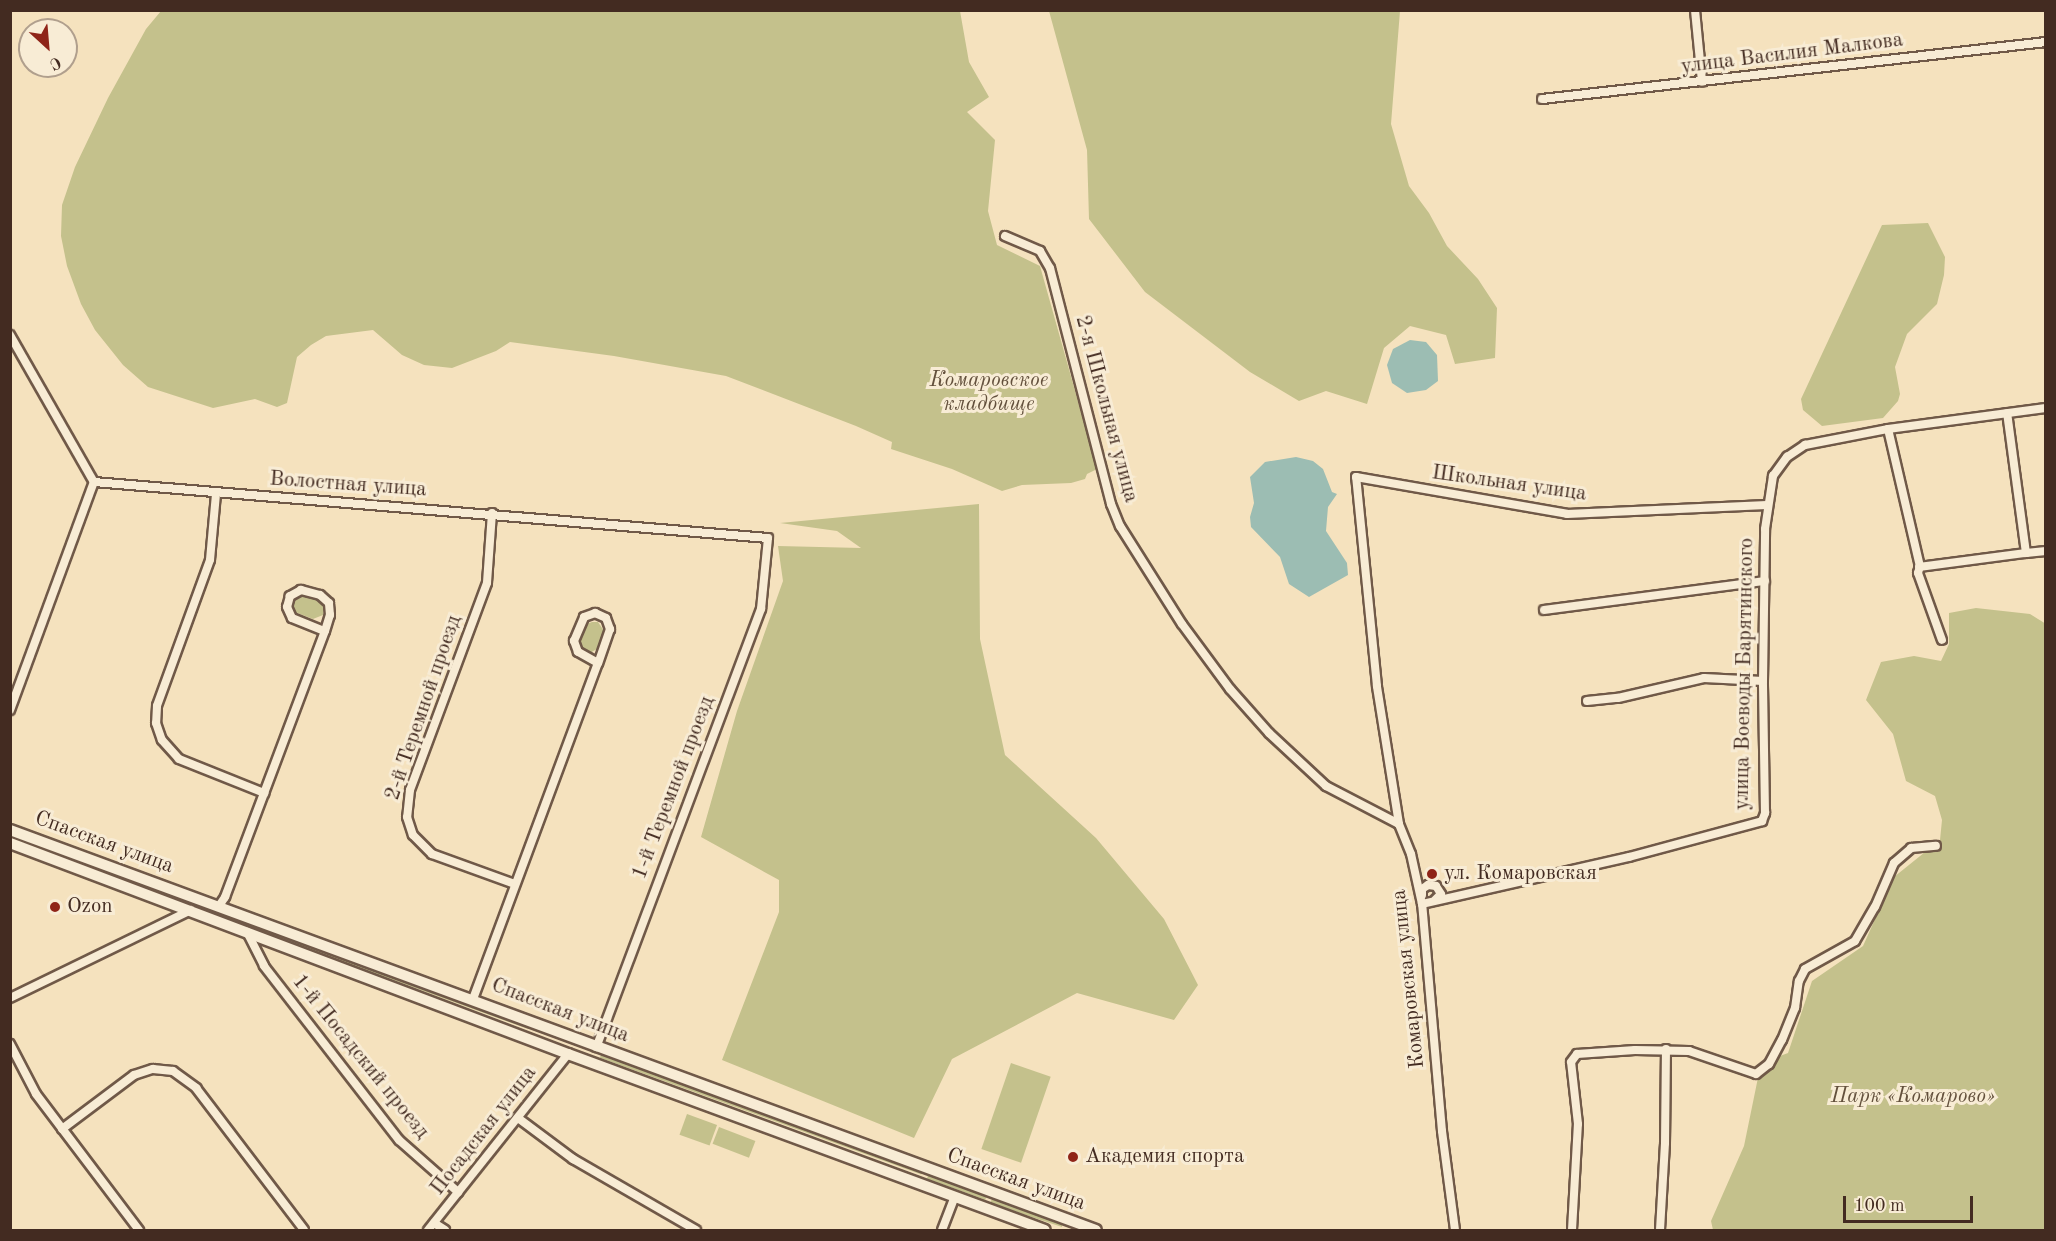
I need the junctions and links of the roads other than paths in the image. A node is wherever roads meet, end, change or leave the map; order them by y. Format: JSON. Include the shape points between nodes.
{"nodes":[{"id":1,"x":1695,"y":10,"type":"edge"},
{"id":2,"x":2046,"y":42,"type":"edge"},
{"id":3,"x":1702,"y":82,"type":"junction"},
{"id":4,"x":1542,"y":99,"type":"dead end"},
{"id":5,"x":1005,"y":236,"type":"dead end"},
{"id":6,"x":10,"y":335,"type":"edge"},
{"id":7,"x":2046,"y":408,"type":"edge"},
{"id":8,"x":2007,"y":413,"type":"junction"},
{"id":9,"x":1888,"y":429,"type":"junction"},
{"id":10,"x":1356,"y":477,"type":"joint"},
{"id":11,"x":94,"y":482,"type":"junction"},
{"id":12,"x":216,"y":494,"type":"junction"},
{"id":13,"x":1767,"y":505,"type":"junction"},
{"id":14,"x":492,"y":513,"type":"junction"},
{"id":15,"x":768,"y":538,"type":"joint"},
{"id":16,"x":2046,"y":551,"type":"edge"},
{"id":17,"x":2026,"y":553,"type":"junction"},
{"id":18,"x":1919,"y":567,"type":"junction"},
{"id":19,"x":1765,"y":581,"type":"junction"},
{"id":20,"x":1544,"y":610,"type":"dead end"},
{"id":21,"x":326,"y":631,"type":"junction"},
{"id":22,"x":1942,"y":640,"type":"dead end"},
{"id":23,"x":597,"y":663,"type":"junction"},
{"id":24,"x":1763,"y":681,"type":"junction"},
{"id":25,"x":1587,"y":701,"type":"dead end"},
{"id":26,"x":10,"y":710,"type":"edge"},
{"id":27,"x":264,"y":793,"type":"junction"},
{"id":28,"x":1399,"y":824,"type":"junction"},
{"id":29,"x":10,"y":830,"type":"edge"},
{"id":30,"x":10,"y":843,"type":"edge"},
{"id":31,"x":1936,"y":846,"type":"dead end"},
{"id":32,"x":515,"y":884,"type":"junction"},
{"id":33,"x":198,"y":898,"type":"junction"},
{"id":34,"x":1434,"y":901,"type":"junction"},
{"id":35,"x":1422,"y":902,"type":"junction"},
{"id":36,"x":219,"y":906,"type":"junction"},
{"id":37,"x":191,"y":910,"type":"junction"},
{"id":38,"x":246,"y":932,"type":"junction"},
{"id":39,"x":10,"y":998,"type":"edge"},
{"id":40,"x":473,"y":999,"type":"junction"},
{"id":41,"x":10,"y":1044,"type":"edge"},
{"id":42,"x":596,"y":1047,"type":"junction"},
{"id":43,"x":1666,"y":1049,"type":"junction"},
{"id":44,"x":568,"y":1054,"type":"junction"},
{"id":45,"x":518,"y":1118,"type":"junction"},
{"id":46,"x":62,"y":1129,"type":"junction"},
{"id":47,"x":458,"y":1192,"type":"junction"},
{"id":48,"x":955,"y":1196,"type":"junction"},
{"id":49,"x":435,"y":1223,"type":"junction"},
{"id":50,"x":1070,"y":1226,"type":"edge"},
{"id":51,"x":139,"y":1230,"type":"edge"},
{"id":52,"x":304,"y":1230,"type":"edge"},
{"id":53,"x":428,"y":1230,"type":"edge"},
{"id":54,"x":445,"y":1230,"type":"edge"},
{"id":55,"x":696,"y":1230,"type":"edge"},
{"id":56,"x":942,"y":1230,"type":"edge"},
{"id":57,"x":1046,"y":1230,"type":"edge"},
{"id":58,"x":1096,"y":1230,"type":"edge"},
{"id":59,"x":1455,"y":1230,"type":"edge"},
{"id":60,"x":1572,"y":1230,"type":"edge"},
{"id":61,"x":1660,"y":1230,"type":"edge"}],
"edges":[{"from":1,"to":3,"type":"street"},
{"from":2,"to":3,"type":"street","name":"улица Василия Малкова"},
{"from":3,"to":4,"type":"street","name":"улица Василия Малкова"},
{"from":5,"to":28,"type":"street","name":"2-я Школьная улица","via":[[1040,251],[1050,268],[1111,504],[1120,526],[1182,624],[1253,716],[1326,786]]},
{"from":6,"to":11,"type":"street"},
{"from":7,"to":8,"type":"street"},
{"from":8,"to":9,"type":"street"},
{"from":8,"to":17,"type":"street"},
{"from":9,"to":13,"type":"street","name":"улица Воеводы Барятинского","via":[[1804,445],[1787,456],[1773,476]]},
{"from":9,"to":18,"type":"street"},
{"from":10,"to":13,"type":"street","name":"Школьная улица","via":[[1568,514]]},
{"from":10,"to":28,"type":"street","name":"Комаровская улица","via":[[1377,686]]},
{"from":11,"to":12,"type":"street","name":"Волостная улица"},
{"from":11,"to":26,"type":"street"},
{"from":12,"to":14,"type":"street","name":"Волостная улица"},
{"from":12,"to":27,"type":"street","via":[[210,560],[157,706],[156,723],[166,747],[179,759]]},
{"from":13,"to":19,"type":"street","name":"улица Воеводы Барятинского"},
{"from":14,"to":15,"type":"street","name":"Волостная улица"},
{"from":14,"to":32,"type":"street","name":"2-й Теремной проезд","via":[[487,583],[406,808],[413,835],[424,849]]},
{"from":15,"to":42,"type":"street","name":"1-й Теремной проезд","via":[[760,609]]},
{"from":16,"to":17,"type":"street"},
{"from":17,"to":18,"type":"street"},
{"from":18,"to":22,"type":"street","via":[[1929,610]]},
{"from":19,"to":20,"type":"street"},
{"from":19,"to":24,"type":"street","name":"улица Воеводы Барятинского"},
{"from":21,"to":21,"type":"street","via":[[331,609],[325,598],[301,590],[290,596],[287,607],[292,618]]},
{"from":21,"to":27,"type":"street"},
{"from":23,"to":23,"type":"street","via":[[578,652],[574,641],[584,617],[595,613],[606,618],[610,630]]},
{"from":23,"to":32,"type":"street"},
{"from":24,"to":25,"type":"street","via":[[1704,678],[1618,698]]},
{"from":24,"to":34,"type":"street","name":"улица Воеводы Барятинского","via":[[1766,813],[1762,820],[1617,860]]},
{"from":27,"to":36,"type":"street"},
{"from":28,"to":35,"type":"street","name":"Комаровская улица","via":[[1411,854]]},
{"from":29,"to":33,"type":"street","name":"Спасская улица"},
{"from":30,"to":37,"type":"street","name":"Спасская улица"},
{"from":31,"to":43,"type":"street","via":[[1911,848],[1894,863],[1855,941],[1805,969],[1795,1008],[1769,1064],[1756,1074],[1689,1051]]},
{"from":32,"to":40,"type":"street"},
{"from":33,"to":36,"type":"street","name":"Спасская улица"},
{"from":33,"to":37,"type":"street"},
{"from":34,"to":35,"type":"street","name":"улица Воеводы Барятинского"},
{"from":34,"to":35,"type":"street","via":[[1441,894],[1436,886],[1428,885],[1422,889]]},
{"from":35,"to":59,"type":"street","name":"Комаровская улица","via":[[1442,1131]]},
{"from":36,"to":40,"type":"street","name":"Спасская улица"},
{"from":37,"to":38,"type":"street","name":"Спасская улица"},
{"from":37,"to":39,"type":"street"},
{"from":38,"to":44,"type":"street","name":"Спасская улица"},
{"from":38,"to":47,"type":"street","name":"1-й Посадский проезд","via":[[264,966],[399,1140]]},
{"from":40,"to":42,"type":"street","name":"Спасская улица"},
{"from":41,"to":46,"type":"street","via":[[36,1094]]},
{"from":42,"to":50,"type":"street","name":"Спасская улица"},
{"from":43,"to":60,"type":"street","via":[[1597,1051],[1577,1054],[1571,1062],[1578,1124]]},
{"from":43,"to":61,"type":"street"},
{"from":44,"to":45,"type":"street","name":"Посадская улица"},
{"from":44,"to":48,"type":"street","name":"Спасская улица"},
{"from":45,"to":47,"type":"street","name":"Посадская улица"},
{"from":45,"to":55,"type":"street","via":[[573,1159]]},
{"from":46,"to":51,"type":"street"},
{"from":46,"to":52,"type":"street","via":[[134,1075],[153,1069],[173,1071],[190,1081]]},
{"from":47,"to":49,"type":"street","name":"Посадская улица"},
{"from":48,"to":56,"type":"street"},
{"from":48,"to":57,"type":"street","name":"Спасская улица"},
{"from":49,"to":53,"type":"street","name":"Посадская улица"},
{"from":49,"to":54,"type":"street"},
{"from":50,"to":58,"type":"street","name":"Спасская улица"}]}
